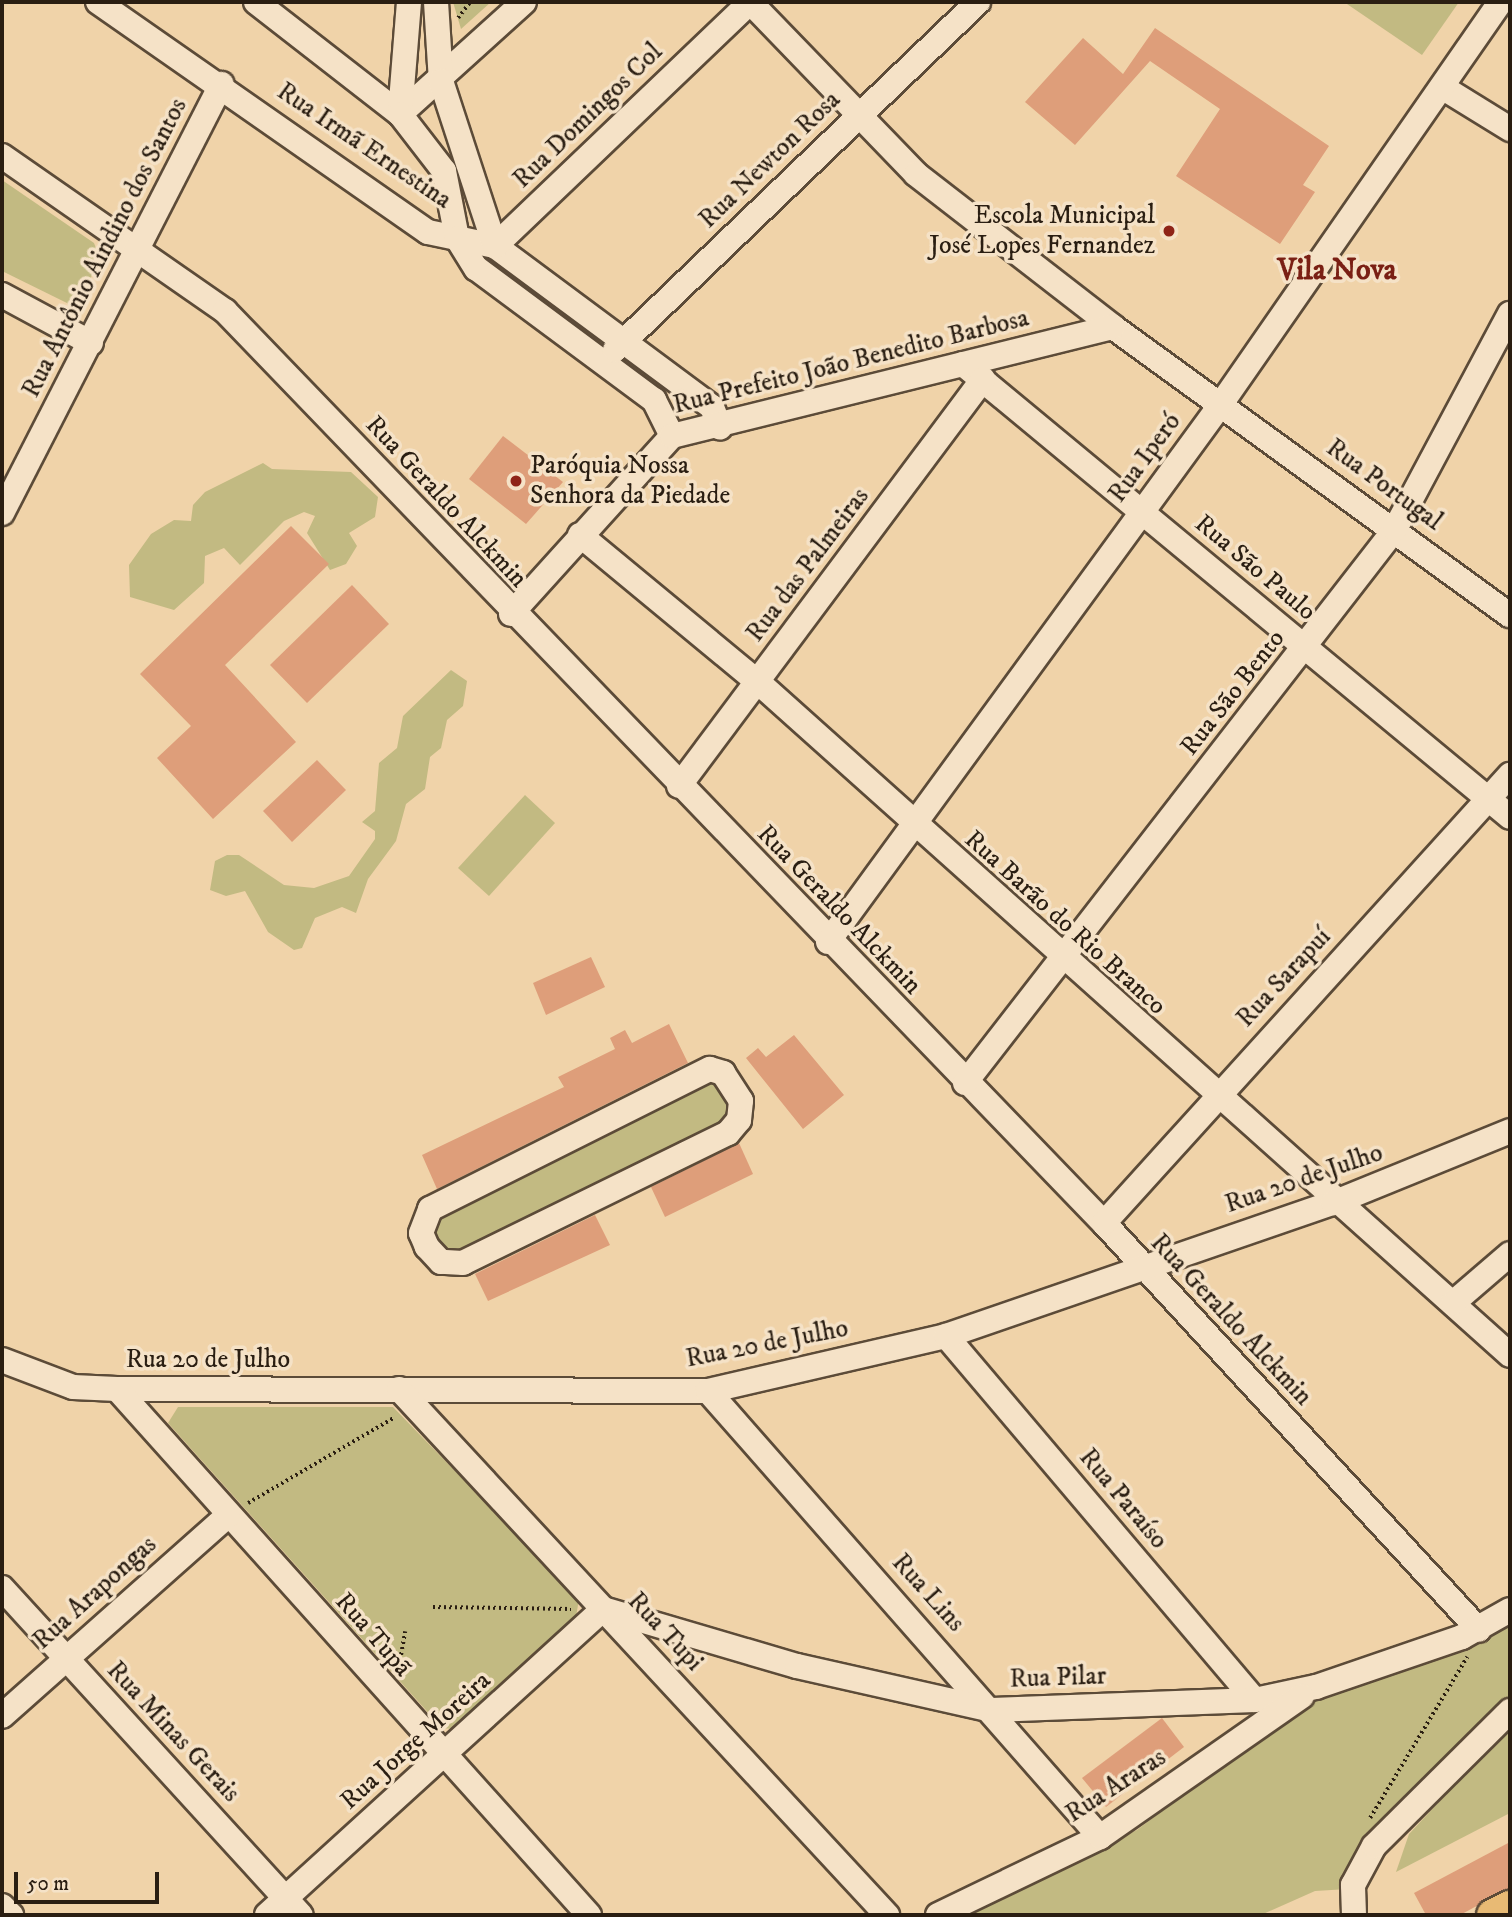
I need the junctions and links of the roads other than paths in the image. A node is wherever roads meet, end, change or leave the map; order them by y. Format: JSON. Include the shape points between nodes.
{"nodes":[{"id":1,"x":98,"y":2,"type":"edge"},
{"id":2,"x":256,"y":2,"type":"edge"},
{"id":3,"x":409,"y":2,"type":"edge"},
{"id":4,"x":436,"y":2,"type":"edge"},
{"id":5,"x":524,"y":2,"type":"edge"},
{"id":6,"x":750,"y":2,"type":"edge"},
{"id":7,"x":978,"y":2,"type":"edge"},
{"id":8,"x":1500,"y":2,"type":"edge"},
{"id":9,"x":440,"y":81,"type":"junction"},
{"id":10,"x":222,"y":85,"type":"junction"},
{"id":11,"x":1442,"y":87,"type":"junction"},
{"id":12,"x":400,"y":114,"type":"junction"},
{"id":13,"x":861,"y":114,"type":"junction"},
{"id":14,"x":1510,"y":129,"type":"edge"},
{"id":15,"x":2,"y":156,"type":"edge"},
{"id":16,"x":457,"y":238,"type":"junction"},
{"id":17,"x":495,"y":246,"type":"junction"},
{"id":18,"x":142,"y":248,"type":"junction"},
{"id":19,"x":2,"y":295,"type":"edge"},
{"id":20,"x":1113,"y":327,"type":"junction"},
{"id":21,"x":1507,"y":327,"type":"edge"},
{"id":22,"x":625,"y":341,"type":"junction"},
{"id":23,"x":91,"y":343,"type":"junction"},
{"id":24,"x":604,"y":362,"type":"junction"},
{"id":25,"x":963,"y":364,"type":"junction"},
{"id":26,"x":983,"y":379,"type":"junction"},
{"id":27,"x":1221,"y":404,"type":"junction"},
{"id":28,"x":720,"y":428,"type":"junction"},
{"id":29,"x":672,"y":436,"type":"junction"},
{"id":30,"x":2,"y":513,"type":"edge"},
{"id":31,"x":1143,"y":513,"type":"junction"},
{"id":32,"x":1395,"y":529,"type":"junction"},
{"id":33,"x":580,"y":535,"type":"junction"},
{"id":34,"x":511,"y":614,"type":"junction"},
{"id":35,"x":1510,"y":615,"type":"edge"},
{"id":36,"x":1306,"y":649,"type":"junction"},
{"id":37,"x":758,"y":682,"type":"junction"},
{"id":38,"x":1510,"y":775,"type":"edge"},
{"id":39,"x":679,"y":786,"type":"junction"},
{"id":40,"x":1491,"y":796,"type":"junction"},
{"id":41,"x":1510,"y":817,"type":"edge"},
{"id":42,"x":913,"y":826,"type":"junction"},
{"id":43,"x":828,"y":942,"type":"junction"},
{"id":44,"x":1063,"y":962,"type":"junction"},
{"id":45,"x":965,"y":1083,"type":"junction"},
{"id":46,"x":1216,"y":1096,"type":"junction"},
{"id":47,"x":1510,"y":1131,"type":"edge"},
{"id":48,"x":448,"y":1200,"type":"joint"},
{"id":49,"x":1333,"y":1203,"type":"junction"},
{"id":50,"x":1104,"y":1223,"type":"junction"},
{"id":51,"x":1510,"y":1254,"type":"edge"},
{"id":52,"x":1140,"y":1267,"type":"junction"},
{"id":53,"x":1453,"y":1303,"type":"junction"},
{"id":54,"x":946,"y":1336,"type":"junction"},
{"id":55,"x":1510,"y":1355,"type":"edge"},
{"id":56,"x":2,"y":1360,"type":"edge"},
{"id":57,"x":117,"y":1390,"type":"junction"},
{"id":58,"x":708,"y":1391,"type":"junction"},
{"id":59,"x":407,"y":1397,"type":"junction"},
{"id":60,"x":228,"y":1514,"type":"junction"},
{"id":61,"x":2,"y":1588,"type":"edge"},
{"id":62,"x":603,"y":1609,"type":"junction"},
{"id":63,"x":1510,"y":1611,"type":"edge"},
{"id":64,"x":1470,"y":1633,"type":"junction"},
{"id":65,"x":66,"y":1658,"type":"junction"},
{"id":66,"x":1316,"y":1687,"type":"junction"},
{"id":67,"x":1255,"y":1700,"type":"junction"},
{"id":68,"x":992,"y":1710,"type":"junction"},
{"id":69,"x":1510,"y":1711,"type":"edge"},
{"id":70,"x":2,"y":1716,"type":"edge"},
{"id":71,"x":444,"y":1757,"type":"junction"},
{"id":72,"x":1100,"y":1837,"type":"junction"},
{"id":73,"x":2,"y":1906,"type":"edge"},
{"id":74,"x":1510,"y":1906,"type":"edge"},
{"id":75,"x":294,"y":1907,"type":"edge"},
{"id":76,"x":10,"y":1915,"type":"edge"},
{"id":77,"x":267,"y":1915,"type":"edge"},
{"id":78,"x":589,"y":1915,"type":"edge"},
{"id":79,"x":887,"y":1915,"type":"edge"},
{"id":80,"x":938,"y":1915,"type":"edge"},
{"id":81,"x":1354,"y":1915,"type":"edge"},
{"id":82,"x":1492,"y":1915,"type":"edge"}],
"edges":[{"from":1,"to":10,"type":"street","name":"Rua Irmã Ernestina"},
{"from":2,"to":12,"type":"street"},
{"from":3,"to":12,"type":"street"},
{"from":4,"to":9,"type":"street"},
{"from":5,"to":9,"type":"street"},
{"from":6,"to":13,"type":"street","name":"Rua Portugal"},
{"from":6,"to":17,"type":"street","name":"Rua Domingos Col"},
{"from":7,"to":13,"type":"street","name":"Rua Newton Rosa"},
{"from":8,"to":11,"type":"street","name":"Rua Iperó"},
{"from":9,"to":12,"type":"street"},
{"from":9,"to":17,"type":"street"},
{"from":10,"to":16,"type":"street","name":"Rua Irmã Ernestina","via":[[428,232]]},
{"from":10,"to":18,"type":"street","name":"Rua Antônio Aindino dos Santos"},
{"from":11,"to":14,"type":"street"},
{"from":11,"to":27,"type":"street","name":"Rua Iperó"},
{"from":12,"to":16,"type":"street","via":[[444,171]]},
{"from":13,"to":20,"type":"street","name":"Rua Portugal","via":[[915,174]]},
{"from":13,"to":22,"type":"street","name":"Rua Newton Rosa"},
{"from":15,"to":18,"type":"street","name":"Rua Geraldo Alckmin"},
{"from":16,"to":17,"type":"street"},
{"from":16,"to":24,"type":"street","name":"Rua Irmã Ernestina","via":[[476,268]]},
{"from":17,"to":22,"type":"street"},
{"from":18,"to":23,"type":"street","name":"Rua Antônio Aindino dos Santos"},
{"from":18,"to":34,"type":"street","name":"Rua Geraldo Alckmin","via":[[225,311]]},
{"from":19,"to":23,"type":"street"},
{"from":20,"to":25,"type":"street","name":"Rua Prefeito João Benedito Barbosa"},
{"from":20,"to":27,"type":"street","name":"Rua Portugal"},
{"from":21,"to":32,"type":"street","name":"Rua São Bento"},
{"from":22,"to":24,"type":"street","name":"Rua Newton Rosa"},
{"from":22,"to":28,"type":"street","via":[[712,407]]},
{"from":23,"to":30,"type":"street","name":"Rua Antônio Aindino dos Santos"},
{"from":24,"to":29,"type":"street","name":"Rua Irmã Ernestina","via":[[654,400]]},
{"from":25,"to":26,"type":"street","name":"Rua São Paulo"},
{"from":25,"to":28,"type":"street","name":"Rua Prefeito João Benedito Barbosa"},
{"from":26,"to":31,"type":"street","name":"Rua São Paulo"},
{"from":26,"to":37,"type":"street","name":"Rua das Palmeiras"},
{"from":27,"to":31,"type":"street","name":"Rua Iperó"},
{"from":27,"to":32,"type":"street","name":"Rua Portugal"},
{"from":28,"to":29,"type":"street","name":"Rua Prefeito João Benedito Barbosa"},
{"from":29,"to":33,"type":"street","name":"Rua Prefeito João Benedito Barbosa"},
{"from":31,"to":36,"type":"street","name":"Rua São Paulo"},
{"from":31,"to":42,"type":"street","name":"Rua Iperó"},
{"from":32,"to":35,"type":"street","name":"Rua Portugal"},
{"from":32,"to":36,"type":"street","name":"Rua São Bento"},
{"from":33,"to":34,"type":"street","name":"Rua Prefeito João Benedito Barbosa"},
{"from":33,"to":37,"type":"street","name":"Rua Barão do Rio Branco"},
{"from":34,"to":39,"type":"street","name":"Rua Geraldo Alckmin"},
{"from":36,"to":40,"type":"street","name":"Rua São Paulo"},
{"from":36,"to":44,"type":"street","name":"Rua São Bento"},
{"from":37,"to":39,"type":"street","name":"Rua das Palmeiras"},
{"from":37,"to":42,"type":"street","name":"Rua Barão do Rio Branco"},
{"from":38,"to":40,"type":"street","name":"Rua Sarapuí"},
{"from":39,"to":43,"type":"street","name":"Rua Geraldo Alckmin"},
{"from":40,"to":41,"type":"street","name":"Rua São Paulo"},
{"from":40,"to":46,"type":"street","name":"Rua Sarapuí"},
{"from":42,"to":43,"type":"street","name":"Rua Iperó"},
{"from":42,"to":44,"type":"street","name":"Rua Barão do Rio Branco"},
{"from":43,"to":45,"type":"street","name":"Rua Geraldo Alckmin"},
{"from":44,"to":45,"type":"street","name":"Rua São Bento"},
{"from":44,"to":46,"type":"street","name":"Rua Barão do Rio Branco"},
{"from":45,"to":50,"type":"street","name":"Rua Geraldo Alckmin"},
{"from":46,"to":49,"type":"street","name":"Rua Barão do Rio Branco"},
{"from":46,"to":50,"type":"street","name":"Rua Sarapuí"},
{"from":47,"to":49,"type":"street","name":"Rua 20 de Julho"},
{"from":48,"to":48,"type":"street","via":[[430,1209],[421,1233],[433,1254],[452,1265],[728,1133],[739,1120],[741,1101],[723,1073],[710,1069]]},
{"from":49,"to":52,"type":"street","name":"Rua 20 de Julho"},
{"from":49,"to":53,"type":"street","name":"Rua Barão do Rio Branco"},
{"from":50,"to":52,"type":"street","name":"Rua Geraldo Alckmin"},
{"from":51,"to":53,"type":"street"},
{"from":52,"to":54,"type":"street","name":"Rua 20 de Julho"},
{"from":52,"to":64,"type":"street","name":"Rua Geraldo Alckmin"},
{"from":53,"to":55,"type":"street","name":"Rua Barão do Rio Branco"},
{"from":54,"to":58,"type":"street","name":"Rua 20 de Julho"},
{"from":54,"to":67,"type":"street","name":"Rua Paraíso"},
{"from":56,"to":57,"type":"street","name":"Rua 20 de Julho","via":[[73,1387]]},
{"from":57,"to":59,"type":"street","name":"Rua 20 de Julho"},
{"from":57,"to":60,"type":"street","name":"Rua Tupã"},
{"from":58,"to":59,"type":"street","name":"Rua 20 de Julho"},
{"from":58,"to":68,"type":"street","name":"Rua Lins"},
{"from":59,"to":62,"type":"street","name":"Rua Tupi"},
{"from":60,"to":65,"type":"street","name":"Rua Arapongas"},
{"from":60,"to":71,"type":"street","name":"Rua Tupã"},
{"from":61,"to":65,"type":"street","name":"Rua Minas Gerais"},
{"from":62,"to":68,"type":"street","name":"Rua Pilar","via":[[797,1666]]},
{"from":62,"to":71,"type":"street","name":"Rua Jorge Moreira"},
{"from":62,"to":79,"type":"street","name":"Rua Tupi"},
{"from":63,"to":64,"type":"street","name":"Rua Pilar"},
{"from":64,"to":66,"type":"street","name":"Rua Pilar"},
{"from":65,"to":70,"type":"street","name":"Rua Arapongas"},
{"from":65,"to":75,"type":"street","name":"Rua Minas Gerais"},
{"from":66,"to":67,"type":"street","name":"Rua Pilar"},
{"from":66,"to":72,"type":"street","name":"Rua Araras"},
{"from":67,"to":68,"type":"street","name":"Rua Pilar"},
{"from":68,"to":72,"type":"street","name":"Rua Lins"},
{"from":69,"to":81,"type":"street","via":[[1374,1846],[1353,1885]]},
{"from":71,"to":75,"type":"street","name":"Rua Jorge Moreira"},
{"from":71,"to":78,"type":"street","name":"Rua Tupã"},
{"from":72,"to":80,"type":"street","name":"Rua Araras"},
{"from":73,"to":76,"type":"street"},
{"from":74,"to":82,"type":"main road"},
{"from":75,"to":77,"type":"street","name":"Rua Jorge Moreira"}]}
